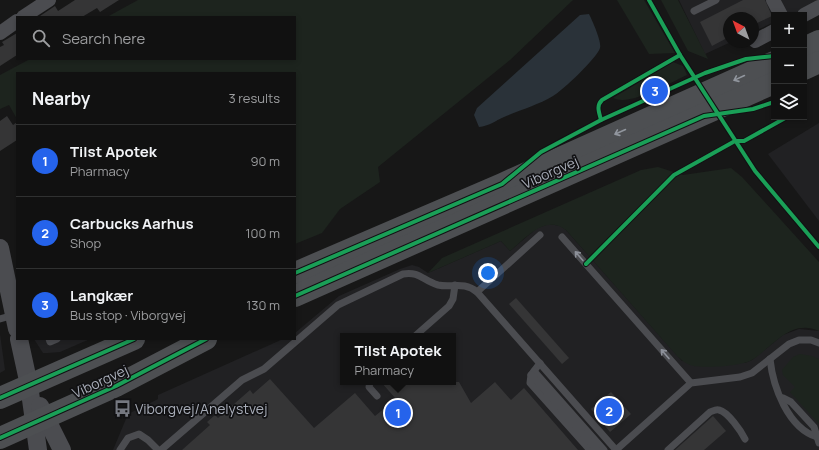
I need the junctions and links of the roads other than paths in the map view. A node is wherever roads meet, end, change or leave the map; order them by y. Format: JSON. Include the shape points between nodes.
{"nodes":[{"id":1,"x":48,"y":0,"type":"edge"},
{"id":2,"x":716,"y":0,"type":"edge"},
{"id":3,"x":773,"y":0,"type":"edge"},
{"id":4,"x":819,"y":8,"type":"edge"},
{"id":5,"x":694,"y":11,"type":"dead end"},
{"id":6,"x":779,"y":12,"type":"edge"},
{"id":7,"x":807,"y":14,"type":"edge"},
{"id":8,"x":24,"y":16,"type":"edge"},
{"id":9,"x":16,"y":22,"type":"edge"},
{"id":10,"x":771,"y":32,"type":"edge"},
{"id":11,"x":0,"y":33,"type":"edge"},
{"id":12,"x":759,"y":38,"type":"edge"},
{"id":13,"x":819,"y":41,"type":"edge"},
{"id":14,"x":807,"y":47,"type":"edge"},
{"id":15,"x":819,"y":62,"type":"edge"},
{"id":16,"x":771,"y":63,"type":"edge"},
{"id":17,"x":807,"y":68,"type":"edge"},
{"id":18,"x":772,"y":84,"type":"edge"},
{"id":19,"x":540,"y":235,"type":"dead end"},
{"id":20,"x":562,"y":237,"type":"dead end"},
{"id":21,"x":0,"y":248,"type":"edge"},
{"id":22,"x":296,"y":273,"type":"edge"},
{"id":23,"x":455,"y":285,"type":"junction"},
{"id":24,"x":477,"y":292,"type":"junction"},
{"id":25,"x":296,"y":296,"type":"edge"},
{"id":26,"x":10,"y":321,"type":"edge"},
{"id":27,"x":418,"y":333,"type":"edge"},
{"id":28,"x":19,"y":340,"type":"edge"},
{"id":29,"x":132,"y":340,"type":"edge"},
{"id":30,"x":204,"y":340,"type":"edge"},
{"id":31,"x":819,"y":343,"type":"edge"},
{"id":32,"x":770,"y":359,"type":"junction"},
{"id":33,"x":540,"y":363,"type":"junction"},
{"id":34,"x":533,"y":373,"type":"junction"},
{"id":35,"x":691,"y":383,"type":"junction"},
{"id":36,"x":29,"y":385,"type":"junction"},
{"id":37,"x":369,"y":385,"type":"edge"},
{"id":38,"x":377,"y":396,"type":"dead end"},
{"id":39,"x":0,"y":398,"type":"edge"},
{"id":40,"x":40,"y":420,"type":"junction"},
{"id":41,"x":0,"y":438,"type":"edge"},
{"id":42,"x":744,"y":440,"type":"dead end"},
{"id":43,"x":818,"y":440,"type":"edge"},
{"id":44,"x":38,"y":450,"type":"edge"},
{"id":45,"x":62,"y":450,"type":"edge"},
{"id":46,"x":120,"y":450,"type":"edge"},
{"id":47,"x":158,"y":450,"type":"edge"},
{"id":48,"x":161,"y":450,"type":"edge"},
{"id":49,"x":592,"y":450,"type":"edge"},
{"id":50,"x":597,"y":450,"type":"edge"},
{"id":51,"x":604,"y":450,"type":"edge"},
{"id":52,"x":616,"y":450,"type":"edge"},
{"id":53,"x":668,"y":450,"type":"edge"}],
"edges":[{"from":1,"to":8,"type":"street"},
{"from":2,"to":5,"type":"lane"},
{"from":3,"to":6,"type":"street"},
{"from":4,"to":7,"type":"street"},
{"from":9,"to":11,"type":"street"},
{"from":10,"to":12,"type":"street"},
{"from":13,"to":14,"type":"main road"},
{"from":15,"to":17,"type":"main road"},
{"from":16,"to":22,"type":"main road","name":"Viborgvej","one_way":true},
{"from":18,"to":25,"type":"main road","name":"Viborgvej"},
{"from":19,"to":24,"type":"lane"},
{"from":35,"to":20,"type":"lane","one_way":true},
{"from":21,"to":26,"type":"street","via":[[9,275]]},
{"from":23,"to":24,"type":"lane","via":[[471,287]]},
{"from":23,"to":27,"type":"lane","via":[[449,306]]},
{"from":23,"to":48,"type":"lane","via":[[438,285],[415,273],[403,274],[338,305],[264,369],[242,380]]},
{"from":24,"to":33,"type":"lane"},
{"from":28,"to":36,"type":"street"},
{"from":29,"to":36,"type":"main road","name":"Viborgvej"},
{"from":30,"to":40,"type":"main road","name":"Viborgvej","via":[[116,386]]},
{"from":31,"to":32,"type":"lane","via":[[799,340],[789,344]]},
{"from":32,"to":35,"type":"lane","via":[[740,377]]},
{"from":32,"to":43,"type":"lane","via":[[774,382],[783,398],[784,408],[807,434]]},
{"from":33,"to":34,"type":"lane"},
{"from":33,"to":52,"type":"lane"},
{"from":34,"to":49,"type":"lane","via":[[530,383]]},
{"from":34,"to":50,"type":"lane"},
{"from":34,"to":51,"type":"lane"},
{"from":35,"to":52,"type":"lane"},
{"from":36,"to":39,"type":"main road","name":"Viborgvej"},
{"from":36,"to":40,"type":"street"},
{"from":37,"to":38,"type":"lane"},
{"from":40,"to":41,"type":"main road","name":"Viborgvej"},
{"from":40,"to":44,"type":"street"},
{"from":40,"to":45,"type":"street"},
{"from":42,"to":53,"type":"lane","via":[[741,431],[724,412],[716,410],[710,412]]},
{"from":46,"to":47,"type":"lane","via":[[128,438],[139,434]]}]}
